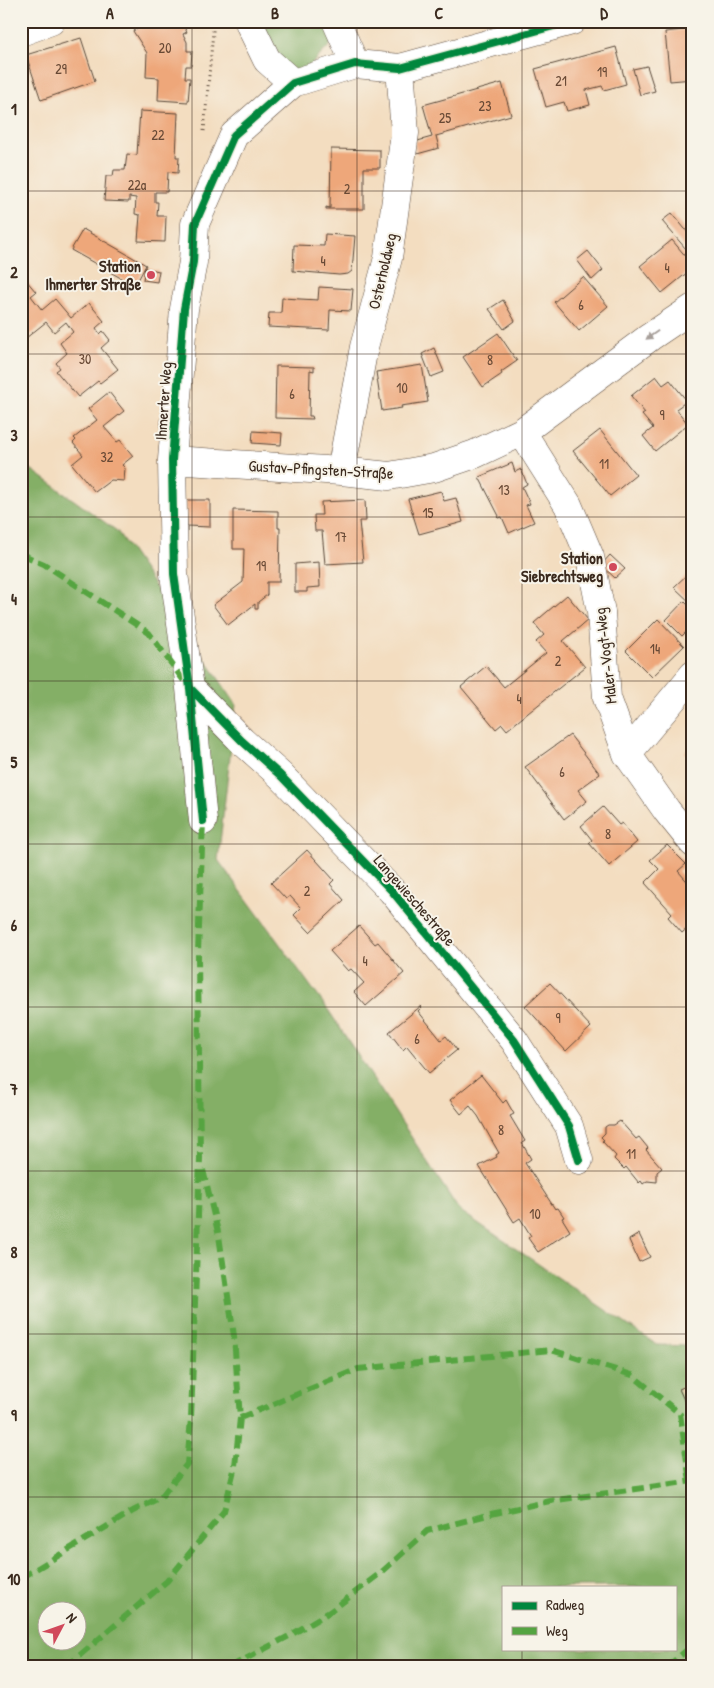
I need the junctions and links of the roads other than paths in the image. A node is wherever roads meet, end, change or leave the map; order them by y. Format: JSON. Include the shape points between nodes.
{"nodes":[{"id":1,"x":51,"y":21,"type":"edge"},
{"id":2,"x":572,"y":21,"type":"edge"},
{"id":3,"x":246,"y":23,"type":"edge"},
{"id":4,"x":340,"y":25,"type":"edge"},
{"id":5,"x":21,"y":32,"type":"edge"},
{"id":6,"x":355,"y":64,"type":"junction"},
{"id":7,"x":400,"y":68,"type":"junction"},
{"id":8,"x":293,"y":83,"type":"junction"},
{"id":9,"x":693,"y":308,"type":"edge"},
{"id":10,"x":522,"y":432,"type":"junction"},
{"id":11,"x":172,"y":460,"type":"junction"},
{"id":12,"x":341,"y":471,"type":"junction"},
{"id":13,"x":693,"y":675,"type":"edge"},
{"id":14,"x":190,"y":688,"type":"junction"},
{"id":15,"x":627,"y":754,"type":"junction"},
{"id":16,"x":203,"y":821,"type":"dead end"},
{"id":17,"x":693,"y":843,"type":"edge"},
{"id":18,"x":579,"y":1160,"type":"dead end"}],
"edges":[{"from":1,"to":5,"type":"street"},
{"from":2,"to":7,"type":"street"},
{"from":3,"to":8,"type":"street","via":[[267,60]]},
{"from":4,"to":6,"type":"street"},
{"from":6,"to":7,"type":"street"},
{"from":6,"to":8,"type":"street","name":"Ihmerter Weg"},
{"from":7,"to":12,"type":"street","name":"Osterholdweg","via":[[404,133],[388,258],[364,347]]},
{"from":8,"to":11,"type":"street","name":"Ihmerter Weg","via":[[234,135],[195,224],[193,262],[184,309]]},
{"from":9,"to":10,"type":"street","name":"Gustav-Pfingsten-Straße","one_way":true,"via":[[650,336]]},
{"from":10,"to":12,"type":"street","name":"Gustav-Pfingsten-Straße","via":[[475,454],[434,468],[389,476]]},
{"from":10,"to":15,"type":"street","name":"Maler-Vogt-Weg","via":[[568,505],[590,557],[601,612],[607,698]]},
{"from":11,"to":12,"type":"street","name":"Gustav-Pfingsten-Straße"},
{"from":11,"to":14,"type":"street","name":"Ihmerter Weg","via":[[174,574]]},
{"from":13,"to":15,"type":"street"},
{"from":14,"to":16,"type":"street","name":"Ihmerter Weg"},
{"from":14,"to":18,"type":"street","name":"Langewieschestraße","via":[[392,891],[514,1040],[569,1126]]},
{"from":15,"to":17,"type":"street","name":"Maler-Vogt-Weg","via":[[666,811]]}]}
